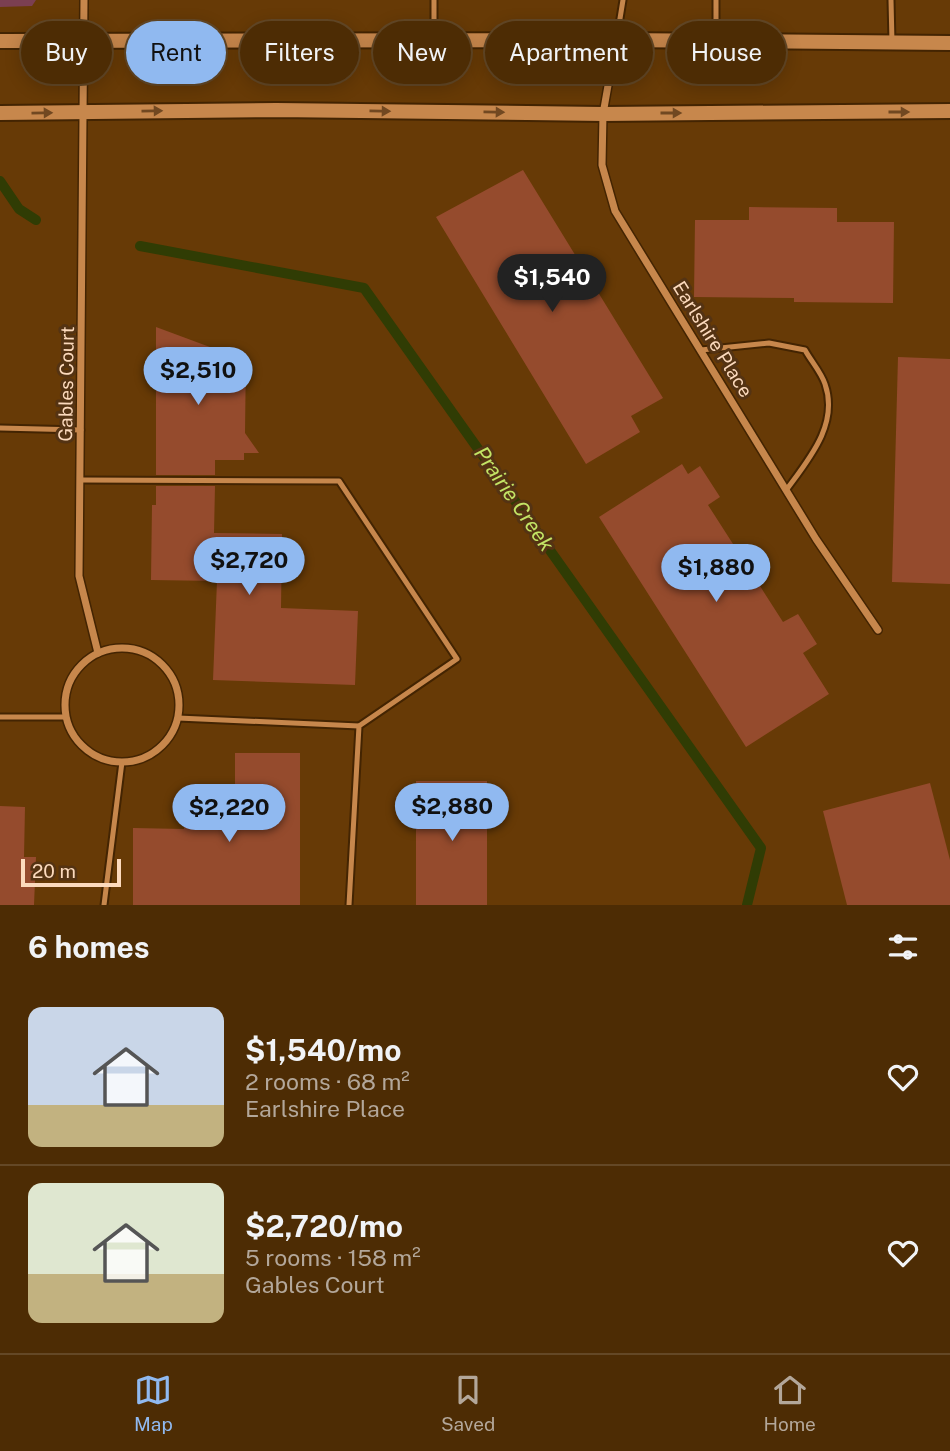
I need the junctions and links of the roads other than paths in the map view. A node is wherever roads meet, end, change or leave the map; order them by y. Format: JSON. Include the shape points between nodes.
{"nodes":[{"id":1,"x":84,"y":0,"type":"edge"},
{"id":2,"x":434,"y":0,"type":"edge"},
{"id":3,"x":623,"y":0,"type":"edge"},
{"id":4,"x":716,"y":0,"type":"edge"},
{"id":5,"x":891,"y":0,"type":"edge"},
{"id":6,"x":84,"y":21,"type":"edge"},
{"id":7,"x":434,"y":21,"type":"edge"},
{"id":8,"x":619,"y":21,"type":"edge"},
{"id":9,"x":716,"y":21,"type":"edge"},
{"id":10,"x":112,"y":40,"type":"edge"},
{"id":11,"x":373,"y":40,"type":"edge"},
{"id":12,"x":0,"y":41,"type":"edge"},
{"id":13,"x":21,"y":41,"type":"edge"},
{"id":14,"x":786,"y":41,"type":"edge"},
{"id":15,"x":892,"y":42,"type":"junction"},
{"id":16,"x":950,"y":43,"type":"edge"},
{"id":17,"x":84,"y":84,"type":"edge"},
{"id":18,"x":608,"y":84,"type":"edge"},
{"id":19,"x":950,"y":111,"type":"edge"},
{"id":20,"x":84,"y":112,"type":"junction"},
{"id":21,"x":0,"y":113,"type":"edge"},
{"id":22,"x":603,"y":114,"type":"junction"},
{"id":23,"x":701,"y":350,"type":"junction"},
{"id":24,"x":0,"y":428,"type":"edge"},
{"id":25,"x":81,"y":430,"type":"junction"},
{"id":26,"x":81,"y":480,"type":"junction"},
{"id":27,"x":787,"y":489,"type":"junction"},
{"id":28,"x":878,"y":629,"type":"dead end"},
{"id":29,"x":98,"y":653,"type":"junction"},
{"id":30,"x":0,"y":717,"type":"edge"},
{"id":31,"x":66,"y":717,"type":"junction"},
{"id":32,"x":178,"y":718,"type":"junction"},
{"id":33,"x":359,"y":726,"type":"junction"},
{"id":34,"x":122,"y":762,"type":"junction"},
{"id":35,"x":104,"y":905,"type":"edge"},
{"id":36,"x":349,"y":905,"type":"edge"}],
"edges":[{"from":1,"to":6,"type":"street","name":"Gables Court"},
{"from":2,"to":7,"type":"lane"},
{"from":3,"to":8,"type":"lane"},
{"from":4,"to":9,"type":"lane"},
{"from":5,"to":15,"type":"lane"},
{"from":10,"to":11,"type":"main road"},
{"from":12,"to":13,"type":"main road"},
{"from":14,"to":15,"type":"main road"},
{"from":15,"to":16,"type":"main road"},
{"from":17,"to":20,"type":"street","name":"Gables Court"},
{"from":18,"to":22,"type":"street","name":"Earlshire Place"},
{"from":22,"to":19,"type":"main road","one_way":true},
{"from":21,"to":20,"type":"main road","one_way":true},
{"from":20,"to":22,"type":"main road","one_way":true},
{"from":20,"to":25,"type":"street","name":"Gables Court"},
{"from":22,"to":23,"type":"street","name":"Earlshire Place","via":[[602,165],[615,211]]},
{"from":23,"to":27,"type":"street","name":"Earlshire Place"},
{"from":23,"to":27,"type":"lane","via":[[769,343],[805,350],[825,384],[829,416],[815,451]]},
{"from":24,"to":25,"type":"lane"},
{"from":25,"to":26,"type":"street","name":"Gables Court"},
{"from":26,"to":29,"type":"street","name":"Gables Court","via":[[79,576]]},
{"from":26,"to":33,"type":"lane","via":[[340,481],[457,659]]},
{"from":27,"to":28,"type":"street","name":"Earlshire Place"},
{"from":29,"to":31,"type":"street","via":[[70,680]]},
{"from":29,"to":32,"type":"street","via":[[134,649],[165,666],[178,691]]},
{"from":30,"to":31,"type":"lane"},
{"from":31,"to":34,"type":"street","via":[[86,750]]},
{"from":32,"to":33,"type":"lane"},
{"from":32,"to":34,"type":"street","via":[[171,736],[158,750],[141,760]]},
{"from":33,"to":36,"type":"lane"},
{"from":34,"to":35,"type":"lane"}]}
